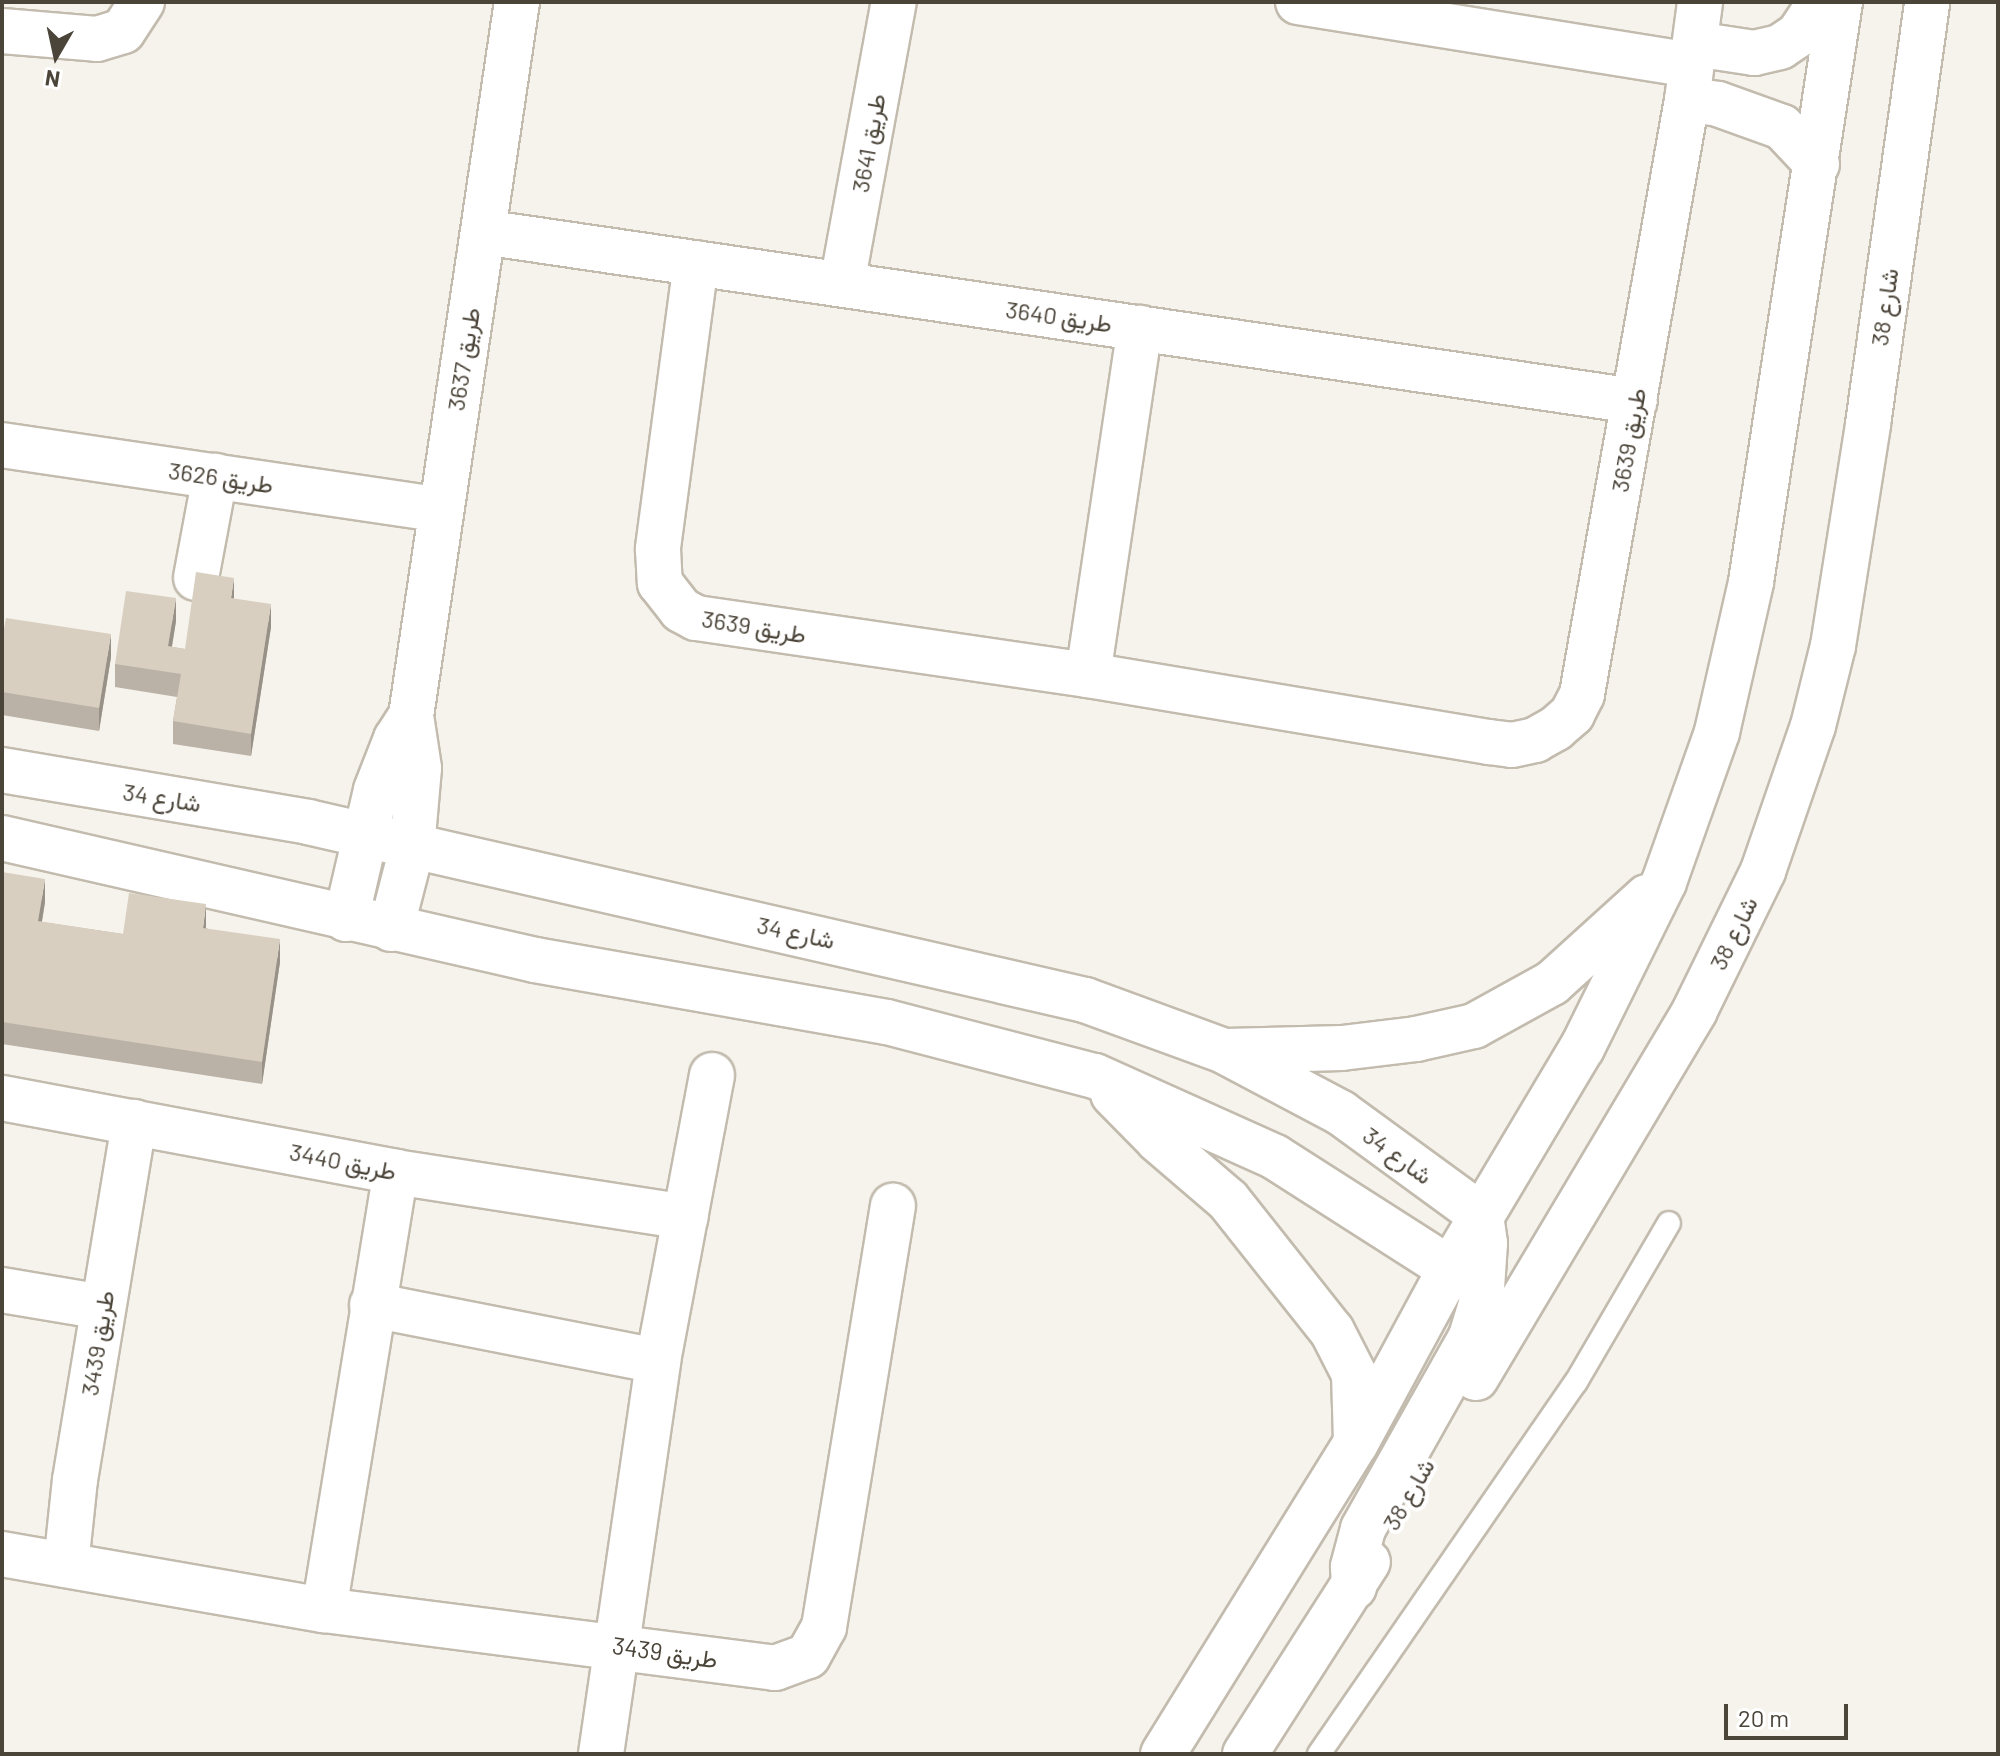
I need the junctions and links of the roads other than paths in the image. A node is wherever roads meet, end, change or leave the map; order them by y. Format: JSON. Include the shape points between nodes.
{"nodes":[{"id":1,"x":142,"y":2,"type":"edge"},
{"id":2,"x":517,"y":2,"type":"edge"},
{"id":3,"x":894,"y":2,"type":"edge"},
{"id":4,"x":1298,"y":2,"type":"edge"},
{"id":5,"x":1820,"y":2,"type":"edge"},
{"id":6,"x":1840,"y":2,"type":"edge"},
{"id":7,"x":1927,"y":2,"type":"edge"},
{"id":8,"x":2,"y":31,"type":"edge"},
{"id":9,"x":1693,"y":53,"type":"edge"},
{"id":10,"x":1817,"y":164,"type":"junction"},
{"id":11,"x":483,"y":232,"type":"junction"},
{"id":12,"x":696,"y":263,"type":"junction"},
{"id":13,"x":842,"y":284,"type":"junction"},
{"id":14,"x":1140,"y":328,"type":"junction"},
{"id":15,"x":1635,"y":401,"type":"junction"},
{"id":16,"x":2,"y":445,"type":"edge"},
{"id":17,"x":215,"y":476,"type":"junction"},
{"id":18,"x":441,"y":510,"type":"junction"},
{"id":19,"x":196,"y":578,"type":"edge"},
{"id":20,"x":1088,"y":675,"type":"junction"},
{"id":21,"x":411,"y":716,"type":"junction"},
{"id":22,"x":2,"y":770,"type":"edge"},
{"id":23,"x":368,"y":837,"type":"junction"},
{"id":24,"x":2,"y":838,"type":"edge"},
{"id":25,"x":412,"y":848,"type":"junction"},
{"id":26,"x":1664,"y":882,"type":"junction"},
{"id":27,"x":346,"y":919,"type":"junction"},
{"id":28,"x":391,"y":929,"type":"junction"},
{"id":29,"x":1224,"y":1051,"type":"junction"},
{"id":30,"x":712,"y":1075,"type":"dead end"},
{"id":31,"x":1095,"y":1076,"type":"junction"},
{"id":32,"x":2,"y":1098,"type":"edge"},
{"id":33,"x":134,"y":1122,"type":"junction"},
{"id":34,"x":396,"y":1172,"type":"junction"},
{"id":35,"x":893,"y":1206,"type":"dead end"},
{"id":36,"x":1481,"y":1215,"type":"junction"},
{"id":37,"x":686,"y":1217,"type":"junction"},
{"id":38,"x":1669,"y":1223,"type":"dead end"},
{"id":39,"x":1554,"y":1249,"type":"junction"},
{"id":40,"x":1467,"y":1272,"type":"junction"},
{"id":41,"x":2,"y":1290,"type":"edge"},
{"id":42,"x":372,"y":1305,"type":"junction"},
{"id":43,"x":103,"y":1307,"type":"junction"},
{"id":44,"x":658,"y":1361,"type":"junction"},
{"id":45,"x":1356,"y":1443,"type":"junction"},
{"id":46,"x":2,"y":1554,"type":"edge"},
{"id":47,"x":66,"y":1565,"type":"junction"},
{"id":48,"x":1354,"y":1587,"type":"junction"},
{"id":49,"x":324,"y":1610,"type":"junction"},
{"id":50,"x":620,"y":1645,"type":"junction"},
{"id":51,"x":601,"y":1754,"type":"edge"},
{"id":52,"x":1163,"y":1754,"type":"edge"},
{"id":53,"x":1245,"y":1754,"type":"edge"},
{"id":54,"x":1319,"y":1754,"type":"edge"}],
"edges":[{"from":1,"to":8,"type":"street","via":[[123,31],[97,39]]},
{"from":2,"to":11,"type":"street","name":"طريق 3637"},
{"from":3,"to":13,"type":"street","name":"طريق 3641"},
{"from":4,"to":9,"type":"street"},
{"from":5,"to":9,"type":"street","via":[[1798,35],[1780,47],[1754,53]]},
{"from":6,"to":10,"type":"street"},
{"from":7,"to":39,"type":"street","name":"شارع 38","via":[[1833,646],[1813,726],[1763,871],[1695,1010]]},
{"from":9,"to":10,"type":"street","via":[[1718,104],[1782,127]]},
{"from":9,"to":15,"type":"street","name":"طريق 3639"},
{"from":10,"to":26,"type":"street","via":[[1751,582],[1717,732]]},
{"from":11,"to":12,"type":"street","name":"طريق 3640"},
{"from":11,"to":18,"type":"street","name":"طريق 3637"},
{"from":12,"to":13,"type":"street","name":"طريق 3640"},
{"from":12,"to":20,"type":"street","name":"طريق 3639","via":[[658,549],[660,583],[669,598],[696,618]]},
{"from":13,"to":14,"type":"street","name":"طريق 3640"},
{"from":14,"to":15,"type":"street","name":"طريق 3640"},
{"from":14,"to":20,"type":"street"},
{"from":15,"to":20,"type":"street","name":"طريق 3639","via":[[1582,694],[1572,714],[1535,740],[1489,742]]},
{"from":16,"to":17,"type":"street","name":"طريق 3626"},
{"from":17,"to":18,"type":"street","name":"طريق 3626"},
{"from":17,"to":19,"type":"street"},
{"from":18,"to":21,"type":"street","name":"طريق 3637"},
{"from":21,"to":23,"type":"street","name":"طريق 3637","via":[[385,764]]},
{"from":21,"to":25,"type":"street","name":"طريق 3637","via":[[419,768]]},
{"from":22,"to":23,"type":"street","name":"شارع 34"},
{"from":23,"to":25,"type":"street","name":"شارع 34"},
{"from":23,"to":27,"type":"street","name":"طريق 3637"},
{"from":24,"to":27,"type":"street"},
{"from":25,"to":28,"type":"street","name":"طريق 3637"},
{"from":25,"to":29,"type":"street","name":"شارع 34","via":[[983,974],[1085,1000]]},
{"from":26,"to":29,"type":"street","via":[[1552,983],[1474,1026],[1342,1048]]},
{"from":26,"to":36,"type":"street","via":[[1582,1048]]},
{"from":27,"to":28,"type":"street"},
{"from":28,"to":31,"type":"street","via":[[887,1022]]},
{"from":29,"to":36,"type":"street","name":"شارع 34","via":[[1341,1113]]},
{"from":30,"to":37,"type":"street"},
{"from":31,"to":40,"type":"street","via":[[1275,1157]]},
{"from":31,"to":45,"type":"street","via":[[1228,1200],[1332,1331],[1354,1374]]},
{"from":32,"to":33,"type":"street","name":"طريق 3440"},
{"from":33,"to":34,"type":"street","name":"طريق 3440"},
{"from":33,"to":43,"type":"street","name":"طريق 3439"},
{"from":34,"to":37,"type":"street","name":"طريق 3440"},
{"from":34,"to":42,"type":"street"},
{"from":35,"to":50,"type":"street","name":"طريق 3439","via":[[824,1627],[808,1656],[775,1668]]},
{"from":36,"to":40,"type":"street"},
{"from":37,"to":44,"type":"street"},
{"from":38,"to":54,"type":"lane","via":[[1576,1382]]},
{"from":39,"to":40,"type":"street","via":[[1510,1272]]},
{"from":39,"to":48,"type":"street","name":"شارع 38"},
{"from":40,"to":45,"type":"street"},
{"from":40,"to":48,"type":"street","via":[[1471,1337],[1363,1529],[1353,1567]]},
{"from":41,"to":43,"type":"street"},
{"from":42,"to":44,"type":"street"},
{"from":42,"to":49,"type":"street"},
{"from":43,"to":47,"type":"street","name":"طريق 3439"},
{"from":44,"to":50,"type":"street"},
{"from":45,"to":52,"type":"street"},
{"from":46,"to":47,"type":"street","name":"طريق 3439"},
{"from":47,"to":49,"type":"street","name":"طريق 3439"},
{"from":48,"to":53,"type":"street","name":"شارع 38"},
{"from":49,"to":50,"type":"street","name":"طريق 3439"},
{"from":50,"to":51,"type":"street"}]}
